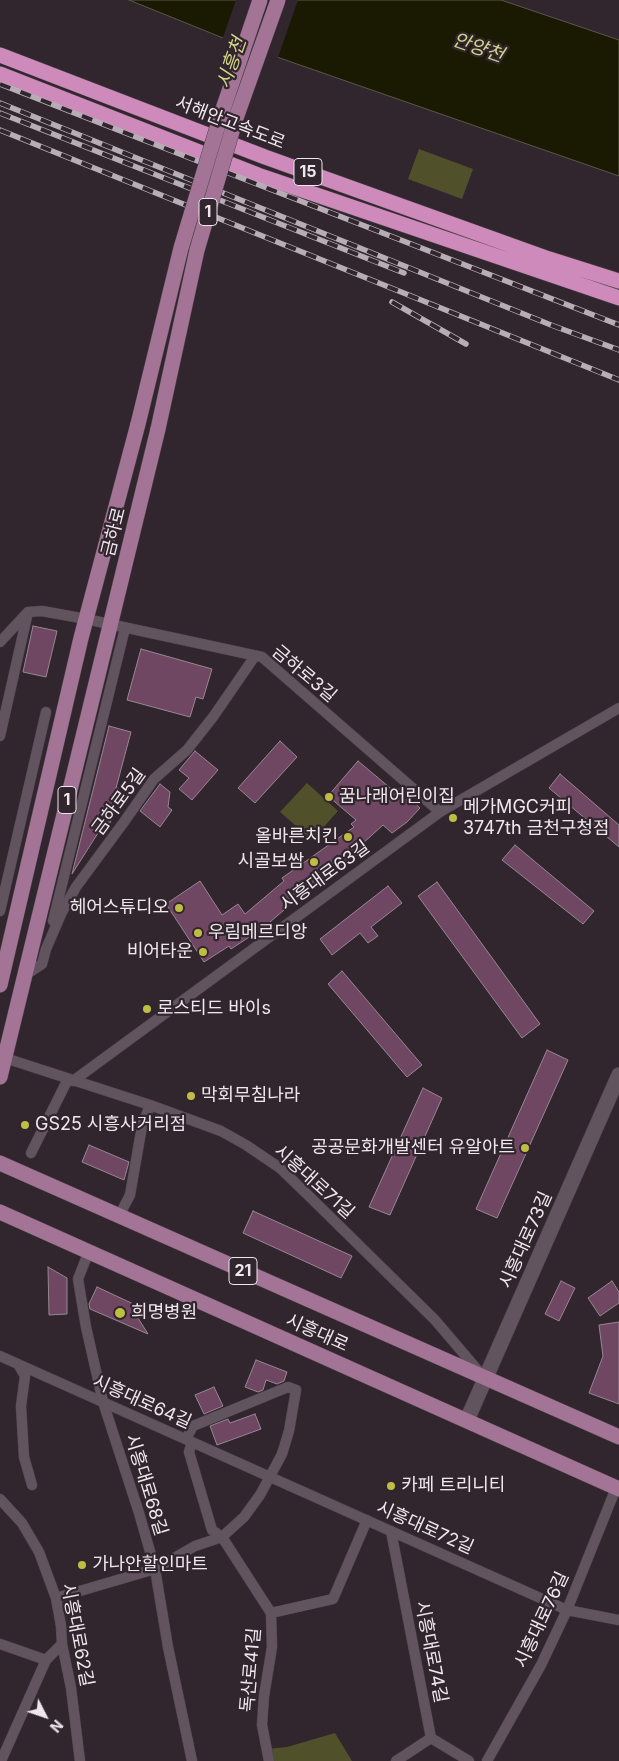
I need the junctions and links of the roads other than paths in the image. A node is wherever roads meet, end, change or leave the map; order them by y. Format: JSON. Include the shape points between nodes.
{"nodes":[{"id":1,"x":260,"y":0,"type":"edge"},
{"id":2,"x":278,"y":0,"type":"edge"},
{"id":3,"x":0,"y":56,"type":"edge"},
{"id":4,"x":0,"y":74,"type":"edge"},
{"id":5,"x":619,"y":281,"type":"edge"},
{"id":6,"x":619,"y":298,"type":"edge"},
{"id":7,"x":28,"y":612,"type":"junction"},
{"id":8,"x":86,"y":618,"type":"junction"},
{"id":9,"x":118,"y":626,"type":"junction"},
{"id":10,"x":0,"y":642,"type":"edge"},
{"id":11,"x":255,"y":656,"type":"junction"},
{"id":12,"x":619,"y":708,"type":"edge"},
{"id":13,"x":46,"y":712,"type":"dead end"},
{"id":14,"x":0,"y":736,"type":"edge"},
{"id":15,"x":440,"y":812,"type":"junction"},
{"id":16,"x":0,"y":911,"type":"edge"},
{"id":17,"x":46,"y":948,"type":"junction"},
{"id":18,"x":24,"y":976,"type":"junction"},
{"id":19,"x":0,"y":985,"type":"edge"},
{"id":20,"x":5,"y":1058,"type":"junction"},
{"id":21,"x":619,"y":1075,"type":"edge"},
{"id":22,"x":0,"y":1077,"type":"edge"},
{"id":23,"x":71,"y":1080,"type":"junction"},
{"id":24,"x":150,"y":1106,"type":"junction"},
{"id":25,"x":31,"y":1153,"type":"dead end"},
{"id":26,"x":0,"y":1163,"type":"edge"},
{"id":27,"x":0,"y":1212,"type":"edge"},
{"id":28,"x":119,"y":1216,"type":"junction"},
{"id":29,"x":89,"y":1252,"type":"junction"},
{"id":30,"x":0,"y":1356,"type":"edge"},
{"id":31,"x":18,"y":1364,"type":"junction"},
{"id":32,"x":486,"y":1378,"type":"junction"},
{"id":33,"x":103,"y":1402,"type":"junction"},
{"id":34,"x":467,"y":1420,"type":"junction"},
{"id":35,"x":619,"y":1437,"type":"edge"},
{"id":36,"x":189,"y":1441,"type":"junction"},
{"id":37,"x":270,"y":1477,"type":"junction"},
{"id":38,"x":32,"y":1485,"type":"dead end"},
{"id":39,"x":618,"y":1488,"type":"edge"},
{"id":40,"x":0,"y":1499,"type":"edge"},
{"id":41,"x":367,"y":1520,"type":"junction"},
{"id":42,"x":391,"y":1531,"type":"junction"},
{"id":43,"x":222,"y":1537,"type":"junction"},
{"id":44,"x":155,"y":1570,"type":"junction"},
{"id":45,"x":56,"y":1598,"type":"junction"},
{"id":46,"x":567,"y":1610,"type":"junction"},
{"id":47,"x":272,"y":1613,"type":"junction"},
{"id":48,"x":619,"y":1620,"type":"edge"},
{"id":49,"x":0,"y":1644,"type":"edge"},
{"id":50,"x":62,"y":1644,"type":"junction"},
{"id":51,"x":46,"y":1660,"type":"junction"},
{"id":52,"x":431,"y":1738,"type":"junction"},
{"id":53,"x":1,"y":1761,"type":"edge"},
{"id":54,"x":80,"y":1761,"type":"edge"},
{"id":55,"x":192,"y":1761,"type":"edge"},
{"id":56,"x":269,"y":1761,"type":"edge"},
{"id":57,"x":396,"y":1761,"type":"edge"},
{"id":58,"x":469,"y":1761,"type":"edge"},
{"id":59,"x":487,"y":1761,"type":"edge"}],
"edges":[{"from":1,"to":8,"type":"main road","name":"금하로","number":"1","bridge":true,"via":[[181,248]]},
{"from":2,"to":9,"type":"main road","name":"금하로","number":"1","bridge":true,"via":[[236,118],[197,250]]},
{"from":3,"to":5,"type":"highway","name":"서해안고속도로","number":"15","bridge":true,"via":[[265,157]]},
{"from":4,"to":6,"type":"highway","number":"15","bridge":true,"via":[[258,175]]},
{"from":7,"to":8,"type":"street","name":"금하로3길"},
{"from":7,"to":10,"type":"street"},
{"from":7,"to":14,"type":"street"},
{"from":8,"to":9,"type":"street","name":"금하로3길"},
{"from":8,"to":19,"type":"main road","name":"금하로","number":"1"},
{"from":9,"to":11,"type":"street","name":"금하로3길"},
{"from":9,"to":17,"type":"street"},
{"from":9,"to":18,"type":"main road","name":"금하로","number":"1"},
{"from":11,"to":15,"type":"street","name":"금하로3길","via":[[262,657]]},
{"from":11,"to":17,"type":"street","name":"금하로5길","via":[[187,750],[154,779],[76,887]]},
{"from":12,"to":15,"type":"street","name":"시흥대로63길"},
{"from":13,"to":16,"type":"street"},
{"from":15,"to":23,"type":"street","name":"시흥대로63길"},
{"from":17,"to":18,"type":"street","name":"금하로5길","via":[[42,964]]},
{"from":18,"to":20,"type":"main road","name":"금하로","number":"1"},
{"from":20,"to":22,"type":"main road","name":"금하로","number":"1"},
{"from":20,"to":23,"type":"street"},
{"from":21,"to":32,"type":"street","name":"시흥대로73길"},
{"from":23,"to":24,"type":"street","name":"시흥대로71길"},
{"from":23,"to":25,"type":"street"},
{"from":24,"to":28,"type":"street","via":[[142,1126],[130,1195]]},
{"from":24,"to":32,"type":"street","name":"시흥대로71길","via":[[221,1131],[280,1168],[435,1320]]},
{"from":26,"to":28,"type":"main road","name":"시흥대로","number":"21"},
{"from":27,"to":29,"type":"main road","name":"시흥대로"},
{"from":28,"to":32,"type":"main road","name":"시흥대로","number":"21"},
{"from":29,"to":33,"type":"street","name":"시흥대로68길","via":[[78,1279]]},
{"from":29,"to":34,"type":"main road","name":"시흥대로"},
{"from":30,"to":31,"type":"street","name":"시흥대로64길"},
{"from":31,"to":33,"type":"street","name":"시흥대로64길"},
{"from":31,"to":38,"type":"street","via":[[24,1376],[21,1406],[24,1456]]},
{"from":32,"to":34,"type":"street","name":"시흥대로73길"},
{"from":32,"to":35,"type":"main road","name":"시흥대로","number":"21"},
{"from":33,"to":36,"type":"street","name":"시흥대로64길"},
{"from":33,"to":44,"type":"street","name":"시흥대로68길"},
{"from":34,"to":39,"type":"main road","name":"시흥대로"},
{"from":36,"to":37,"type":"street","name":"시흥대로64길"},
{"from":36,"to":37,"type":"street","via":[[193,1426],[288,1387],[296,1390],[289,1431]]},
{"from":36,"to":43,"type":"street","name":"독산로41길","via":[[188,1452],[212,1530]]},
{"from":37,"to":41,"type":"street","name":"시흥대로72길"},
{"from":37,"to":43,"type":"street","via":[[244,1517]]},
{"from":39,"to":46,"type":"street","name":"시흥대로76길"},
{"from":40,"to":45,"type":"street","name":"시흥대로62길","via":[[22,1522],[39,1552]]},
{"from":41,"to":42,"type":"street","name":"시흥대로72길"},
{"from":41,"to":47,"type":"street","via":[[333,1599]]},
{"from":42,"to":46,"type":"street","name":"시흥대로72길"},
{"from":42,"to":52,"type":"street","name":"시흥대로74길"},
{"from":43,"to":44,"type":"street","via":[[196,1546]]},
{"from":43,"to":47,"type":"street","name":"독산로41길"},
{"from":44,"to":45,"type":"street"},
{"from":44,"to":55,"type":"street","name":"시흥대로68길"},
{"from":45,"to":50,"type":"street","name":"시흥대로62길"},
{"from":46,"to":48,"type":"street","name":"시흥대로72길"},
{"from":46,"to":59,"type":"street","name":"시흥대로76길","via":[[541,1665]]},
{"from":47,"to":56,"type":"street","name":"독산로41길","via":[[272,1646],[262,1726]]},
{"from":49,"to":51,"type":"street"},
{"from":50,"to":51,"type":"street"},
{"from":50,"to":54,"type":"street","name":"시흥대로62길"},
{"from":51,"to":53,"type":"street"},
{"from":52,"to":57,"type":"street"},
{"from":52,"to":58,"type":"street"}]}
